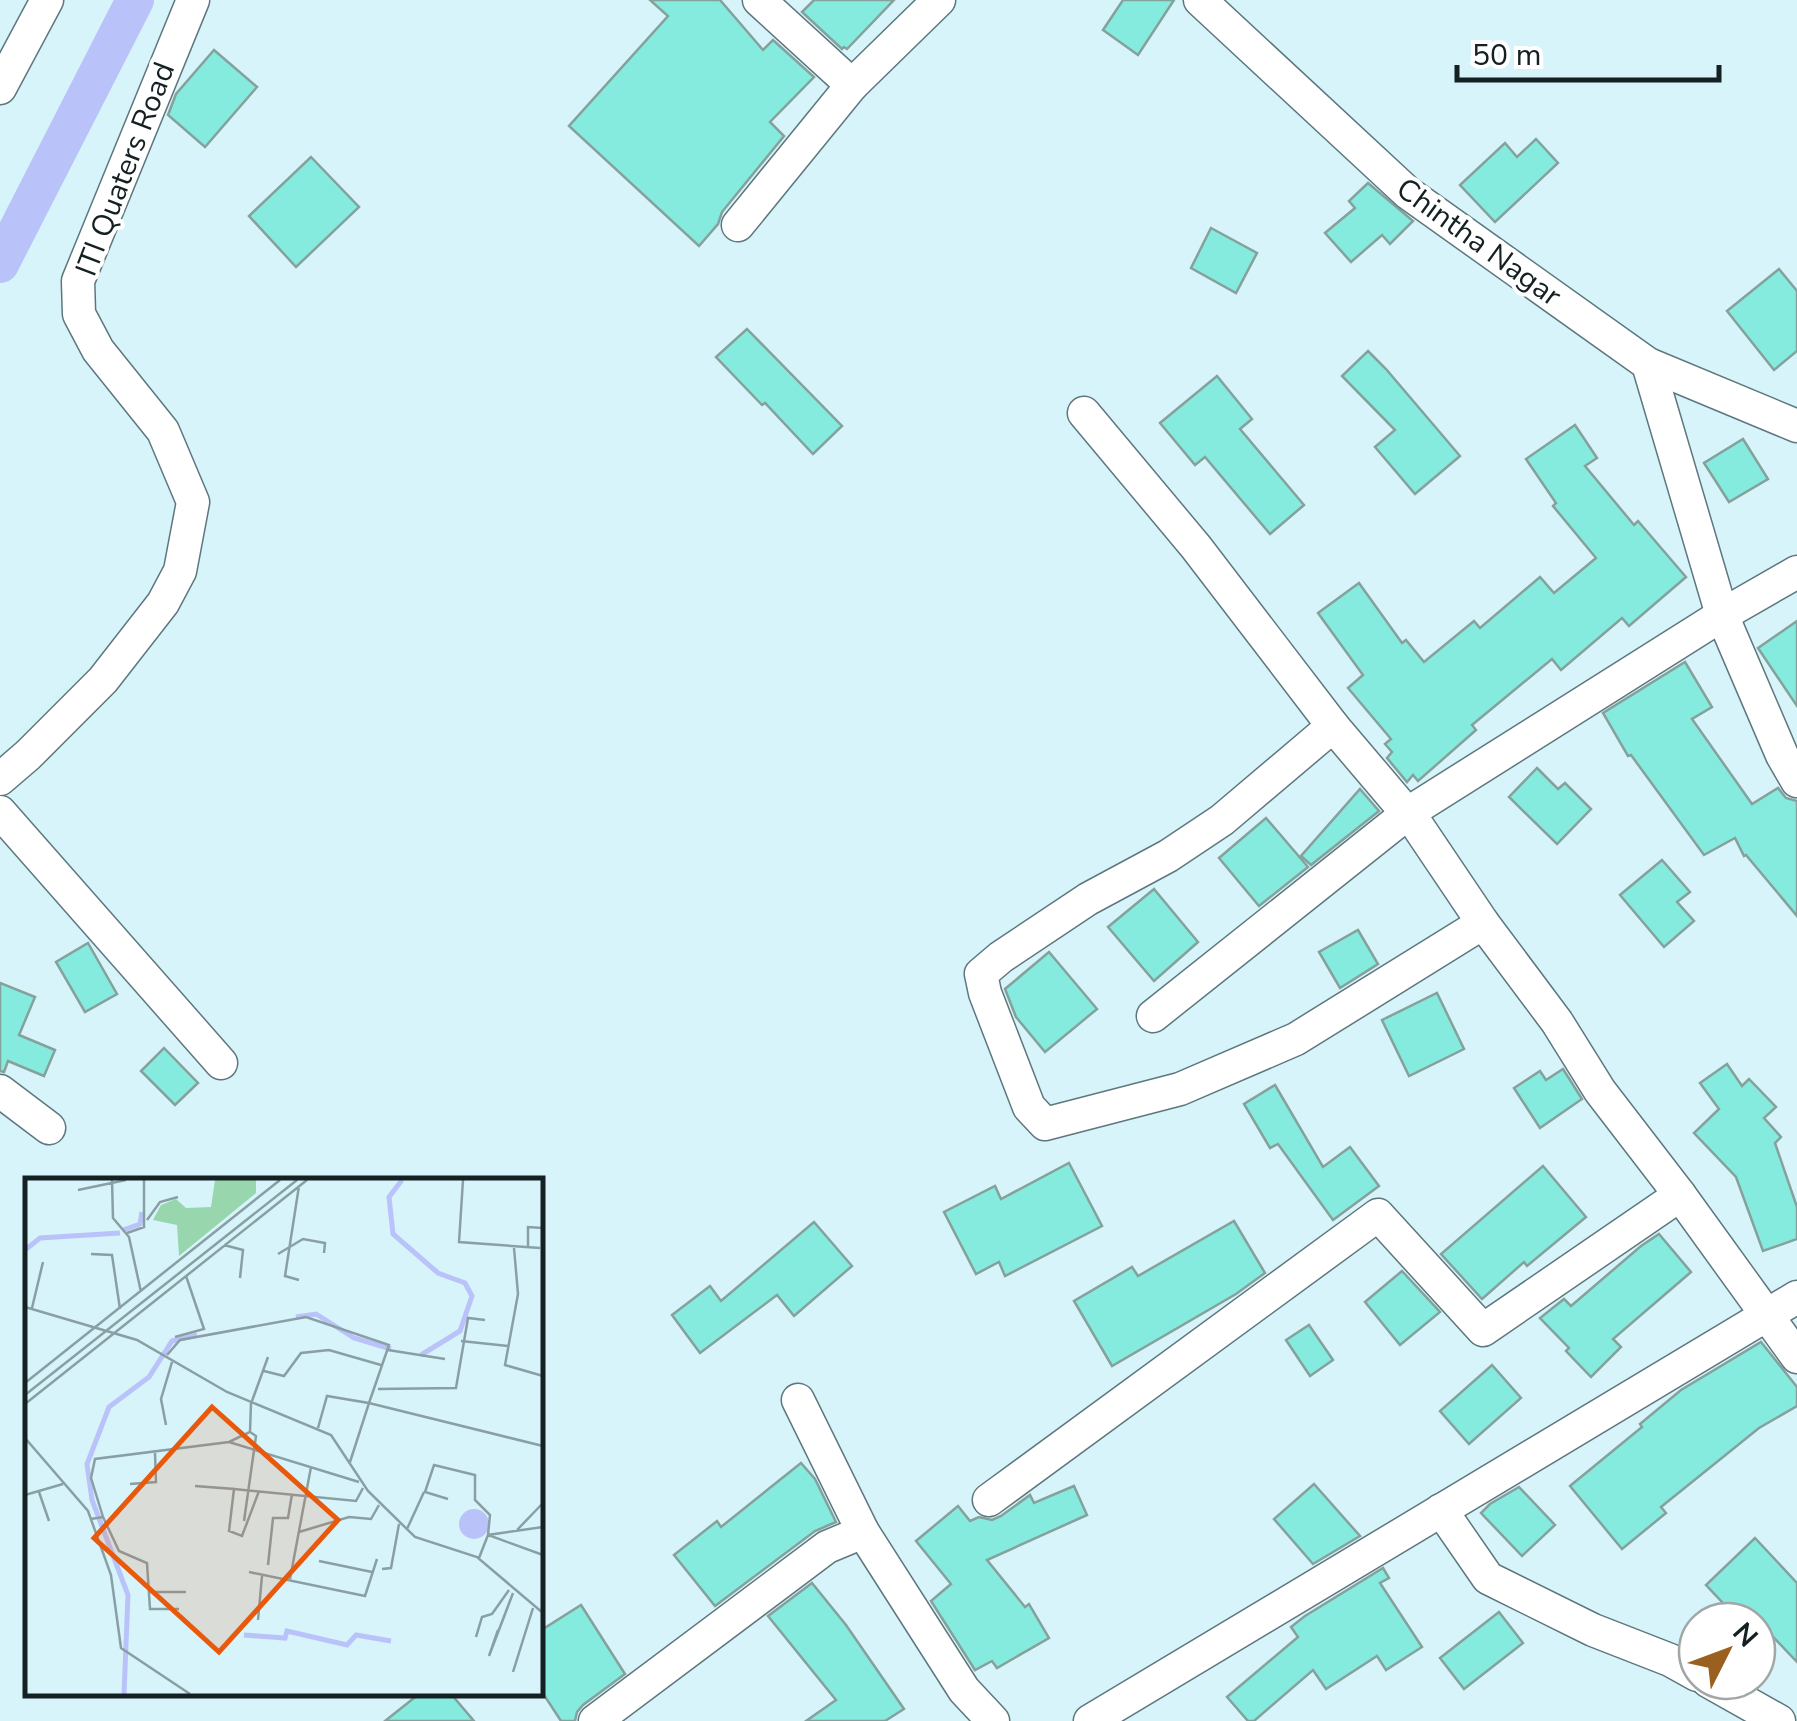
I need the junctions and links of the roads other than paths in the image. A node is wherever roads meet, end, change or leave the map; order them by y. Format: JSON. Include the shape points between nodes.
{"nodes":[{"id":1,"x":47,"y":0,"type":"edge"},
{"id":2,"x":192,"y":0,"type":"edge"},
{"id":3,"x":759,"y":0,"type":"edge"},
{"id":4,"x":939,"y":0,"type":"edge"},
{"id":5,"x":1200,"y":0,"type":"edge"},
{"id":6,"x":852,"y":84,"type":"junction"},
{"id":7,"x":0,"y":88,"type":"edge"},
{"id":8,"x":738,"y":226,"type":"dead end"},
{"id":9,"x":1648,"y":364,"type":"junction"},
{"id":10,"x":1084,"y":413,"type":"dead end"},
{"id":11,"x":1797,"y":426,"type":"edge"},
{"id":12,"x":1797,"y":572,"type":"edge"},
{"id":13,"x":1722,"y":614,"type":"junction"},
{"id":14,"x":1333,"y":726,"type":"junction"},
{"id":15,"x":0,"y":778,"type":"edge"},
{"id":16,"x":1797,"y":780,"type":"edge"},
{"id":17,"x":0,"y":812,"type":"edge"},
{"id":18,"x":1408,"y":813,"type":"junction"},
{"id":19,"x":1484,"y":923,"type":"junction"},
{"id":20,"x":1153,"y":1016,"type":"dead end"},
{"id":21,"x":221,"y":1064,"type":"dead end"},
{"id":22,"x":0,"y":1090,"type":"edge"},
{"id":23,"x":49,"y":1128,"type":"dead end"},
{"id":24,"x":1680,"y":1195,"type":"junction"},
{"id":25,"x":1797,"y":1296,"type":"edge"},
{"id":26,"x":1768,"y":1315,"type":"junction"},
{"id":27,"x":1797,"y":1357,"type":"edge"},
{"id":28,"x":798,"y":1400,"type":"dead end"},
{"id":29,"x":989,"y":1500,"type":"dead end"},
{"id":30,"x":1441,"y":1510,"type":"junction"},
{"id":31,"x":863,"y":1532,"type":"junction"},
{"id":32,"x":1677,"y":1664,"type":"edge"},
{"id":33,"x":1744,"y":1701,"type":"edge"},
{"id":34,"x":595,"y":1721,"type":"edge"},
{"id":35,"x":994,"y":1721,"type":"edge"},
{"id":36,"x":1090,"y":1721,"type":"edge"},
{"id":37,"x":1779,"y":1721,"type":"edge"}],
"edges":[{"from":1,"to":7,"type":"street"},
{"from":2,"to":15,"type":"street","name":"ITI Quaters Road","via":[[78,281],[80,314],[98,350],[163,431],[194,502],[180,571],[103,680]]},
{"from":3,"to":6,"type":"street"},
{"from":4,"to":6,"type":"street"},
{"from":5,"to":9,"type":"street","name":"Chintha Nagar","via":[[1408,193]]},
{"from":6,"to":8,"type":"street"},
{"from":9,"to":11,"type":"street","name":"Chintha Nagar"},
{"from":9,"to":13,"type":"street"},
{"from":10,"to":14,"type":"street"},
{"from":12,"to":13,"type":"street"},
{"from":13,"to":16,"type":"street"},
{"from":13,"to":18,"type":"street"},
{"from":14,"to":18,"type":"street"},
{"from":14,"to":19,"type":"street","via":[[1222,820],[1088,899],[981,974],[1029,1107],[1045,1124],[1180,1088],[1296,1039]]},
{"from":17,"to":21,"type":"street"},
{"from":18,"to":19,"type":"street"},
{"from":18,"to":20,"type":"street"},
{"from":19,"to":24,"type":"street"},
{"from":22,"to":23,"type":"street"},
{"from":24,"to":26,"type":"street"},
{"from":24,"to":29,"type":"street","via":[[1483,1330],[1378,1214]]},
{"from":25,"to":26,"type":"street"},
{"from":26,"to":27,"type":"street"},
{"from":26,"to":30,"type":"street"},
{"from":28,"to":31,"type":"street"},
{"from":30,"to":32,"type":"street","via":[[1488,1578]]},
{"from":30,"to":36,"type":"street"},
{"from":31,"to":34,"type":"street","via":[[828,1548]]},
{"from":31,"to":35,"type":"street","via":[[964,1690]]},
{"from":33,"to":37,"type":"street"}]}
